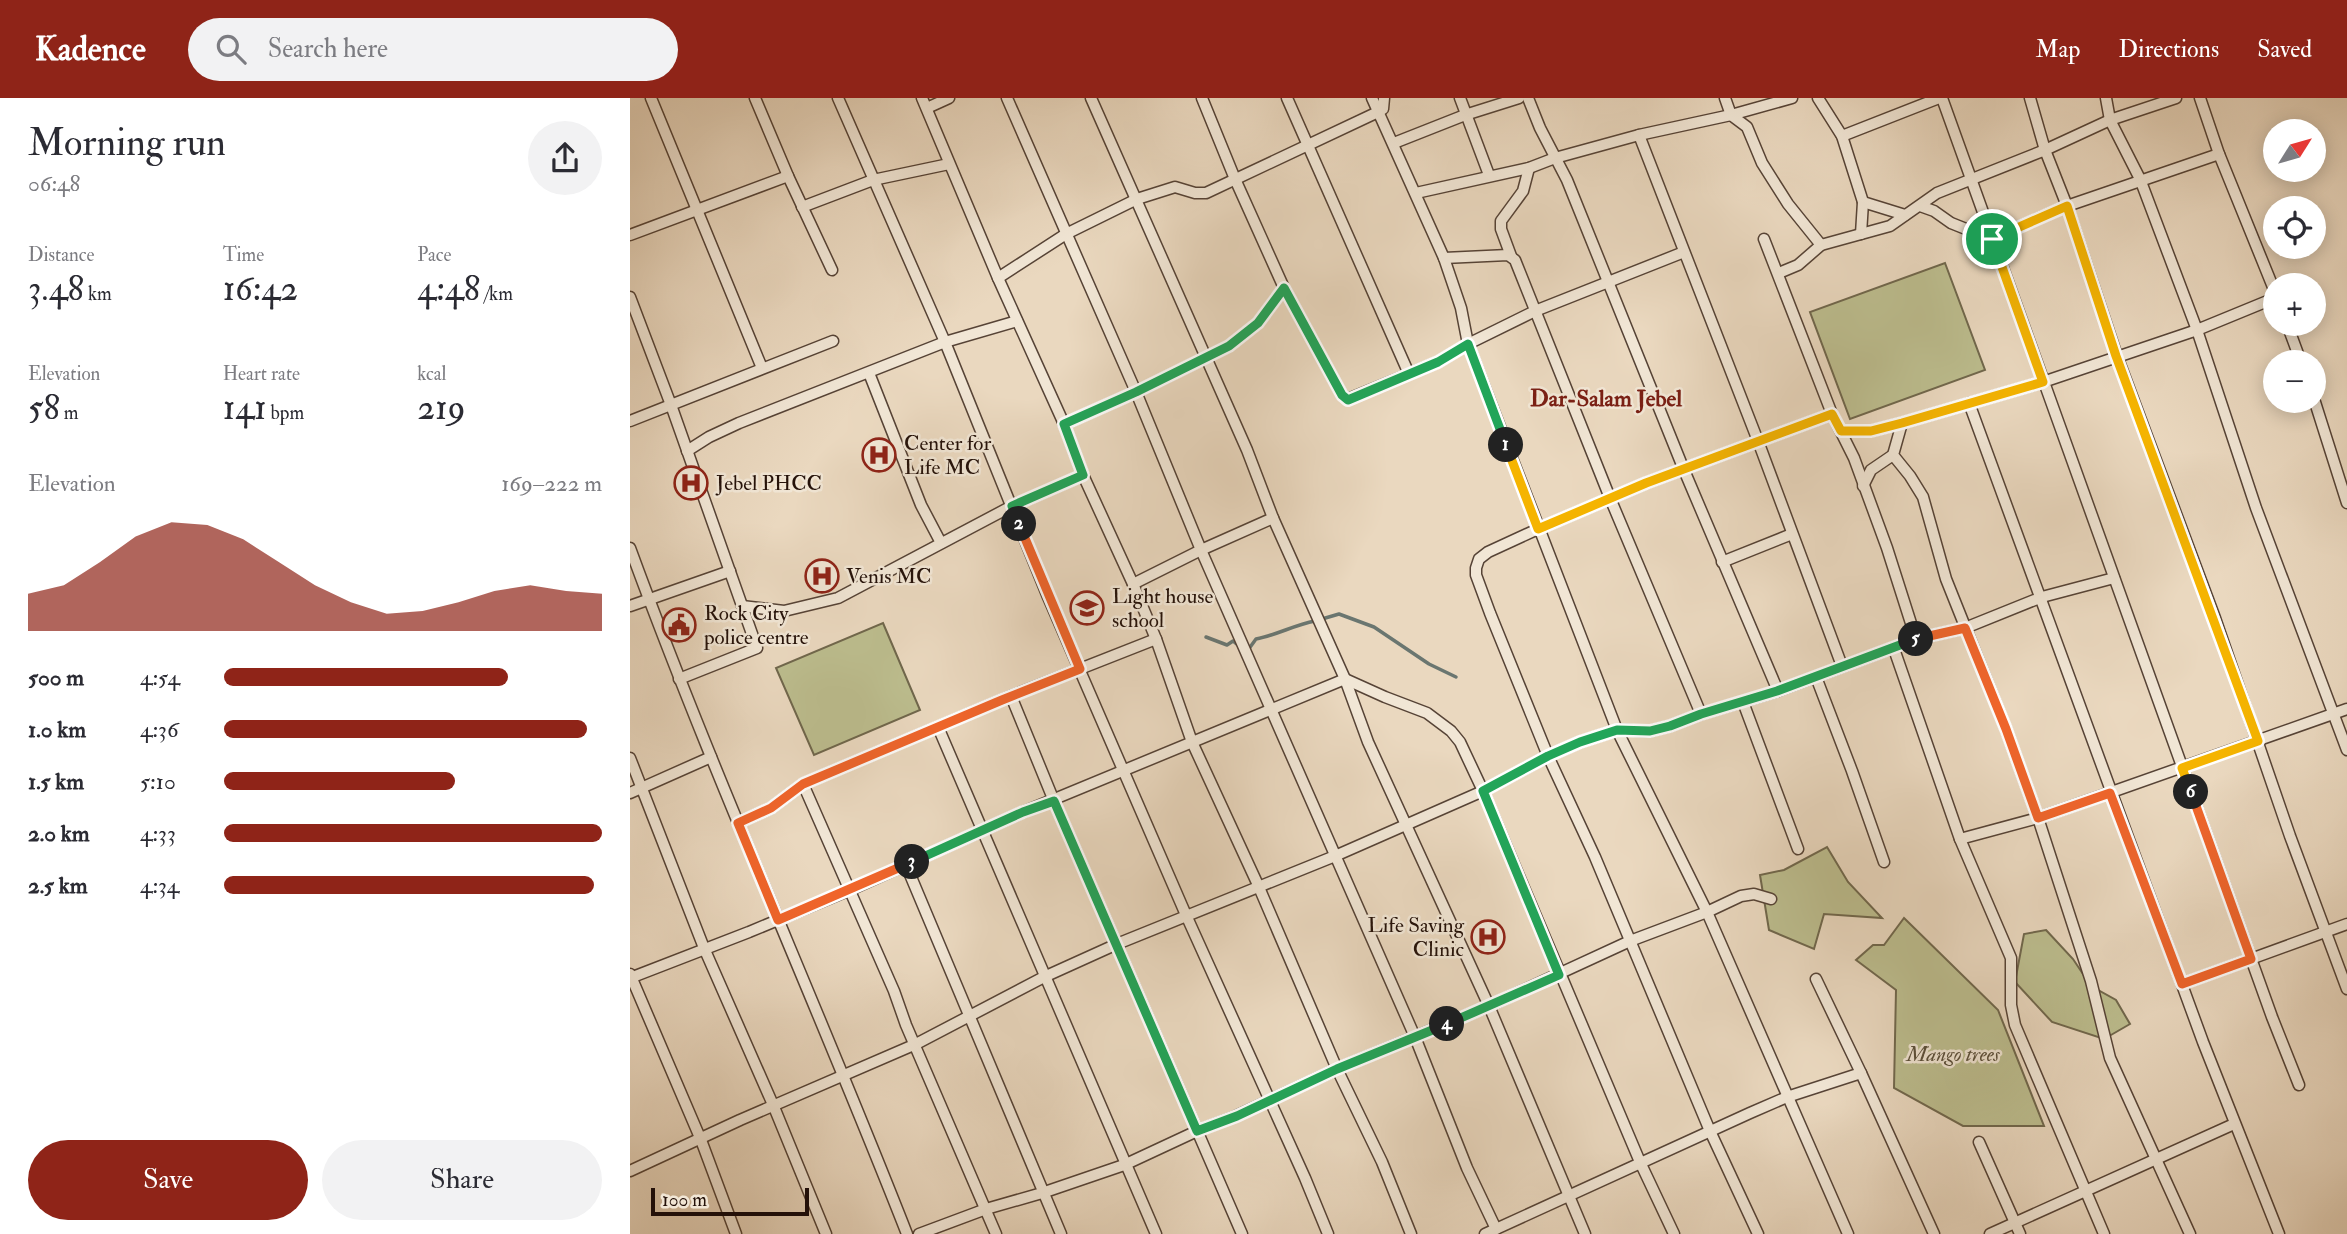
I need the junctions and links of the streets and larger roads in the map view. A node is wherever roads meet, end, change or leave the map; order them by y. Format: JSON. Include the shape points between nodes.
{"nodes":[{"id":1,"x":650,"y":98,"type":"edge"},
{"id":2,"x":755,"y":98,"type":"edge"},
{"id":3,"x":838,"y":98,"type":"edge"},
{"id":4,"x":949,"y":98,"type":"edge"},
{"id":5,"x":1007,"y":98,"type":"edge"},
{"id":6,"x":1091,"y":98,"type":"edge"},
{"id":7,"x":1202,"y":98,"type":"edge"},
{"id":8,"x":1287,"y":98,"type":"edge"},
{"id":9,"x":1372,"y":98,"type":"edge"},
{"id":10,"x":1384,"y":98,"type":"edge"},
{"id":11,"x":1460,"y":98,"type":"edge"},
{"id":12,"x":1519,"y":98,"type":"edge"},
{"id":13,"x":1528,"y":98,"type":"edge"},
{"id":14,"x":1725,"y":98,"type":"edge"},
{"id":15,"x":1792,"y":98,"type":"edge"},
{"id":16,"x":1818,"y":98,"type":"edge"},
{"id":17,"x":1940,"y":98,"type":"edge"},
{"id":18,"x":2029,"y":98,"type":"edge"},
{"id":19,"x":2106,"y":98,"type":"edge"},
{"id":20,"x":2176,"y":98,"type":"edge"},
{"id":21,"x":2200,"y":98,"type":"edge"},
{"id":22,"x":925,"y":103,"type":"edge"},
{"id":23,"x":1378,"y":112,"type":"junction"},
{"id":24,"x":1465,"y":115,"type":"junction"},
{"id":25,"x":1731,"y":115,"type":"junction"},
{"id":26,"x":2110,"y":120,"type":"junction"},
{"id":27,"x":1639,"y":135,"type":"junction"},
{"id":28,"x":1842,"y":136,"type":"junction"},
{"id":29,"x":1394,"y":143,"type":"junction"},
{"id":30,"x":1308,"y":145,"type":"junction"},
{"id":31,"x":2045,"y":150,"type":"junction"},
{"id":32,"x":2220,"y":154,"type":"junction"},
{"id":33,"x":1555,"y":158,"type":"junction"},
{"id":34,"x":949,"y":164,"type":"junction"},
{"id":35,"x":1529,"y":168,"type":"junction"},
{"id":36,"x":1489,"y":175,"type":"junction"},
{"id":37,"x":788,"y":176,"type":"junction"},
{"id":38,"x":1234,"y":179,"type":"junction"},
{"id":39,"x":1970,"y":179,"type":"junction"},
{"id":40,"x":2140,"y":179,"type":"junction"},
{"id":41,"x":873,"y":180,"type":"junction"},
{"id":42,"x":1416,"y":193,"type":"junction"},
{"id":43,"x":1137,"y":199,"type":"junction"},
{"id":44,"x":1863,"y":202,"type":"junction"},
{"id":45,"x":1920,"y":206,"type":"junction"},
{"id":46,"x":2067,"y":206,"type":"junction"},
{"id":47,"x":802,"y":207,"type":"junction"},
{"id":48,"x":698,"y":211,"type":"junction"},
{"id":49,"x":1905,"y":215,"type":"junction"},
{"id":50,"x":1066,"y":234,"type":"junction"},
{"id":51,"x":1861,"y":234,"type":"junction"},
{"id":52,"x":630,"y":236,"type":"edge"},
{"id":53,"x":1764,"y":239,"type":"dead end"},
{"id":54,"x":1992,"y":239,"type":"junction"},
{"id":55,"x":1821,"y":245,"type":"junction"},
{"id":56,"x":1684,"y":252,"type":"junction"},
{"id":57,"x":1511,"y":256,"type":"junction"},
{"id":58,"x":1444,"y":258,"type":"junction"},
{"id":59,"x":832,"y":270,"type":"dead end"},
{"id":60,"x":1779,"y":273,"type":"junction"},
{"id":61,"x":2267,"y":273,"type":"edge"},
{"id":62,"x":998,"y":278,"type":"junction"},
{"id":63,"x":1608,"y":281,"type":"junction"},
{"id":64,"x":1284,"y":288,"type":"junction"},
{"id":65,"x":630,"y":297,"type":"edge"},
{"id":66,"x":2263,"y":303,"type":"edge"},
{"id":67,"x":1535,"y":311,"type":"junction"},
{"id":68,"x":1017,"y":321,"type":"junction"},
{"id":69,"x":2197,"y":330,"type":"junction"},
{"id":70,"x":833,"y":341,"type":"dead end"},
{"id":71,"x":945,"y":342,"type":"junction"},
{"id":72,"x":1468,"y":344,"type":"junction"},
{"id":73,"x":2116,"y":356,"type":"junction"},
{"id":74,"x":1206,"y":357,"type":"junction"},
{"id":75,"x":762,"y":368,"type":"junction"},
{"id":76,"x":869,"y":373,"type":"junction"},
{"id":77,"x":1409,"y":374,"type":"junction"},
{"id":78,"x":2043,"y":382,"type":"junction"},
{"id":79,"x":1136,"y":392,"type":"junction"},
{"id":80,"x":1969,"y":403,"type":"junction"},
{"id":81,"x":671,"y":405,"type":"junction"},
{"id":82,"x":2318,"y":413,"type":"edge"},
{"id":83,"x":1832,"y":414,"type":"junction"},
{"id":84,"x":630,"y":421,"type":"edge"},
{"id":85,"x":1902,"y":423,"type":"junction"},
{"id":86,"x":1064,"y":424,"type":"junction"},
{"id":87,"x":1841,"y":431,"type":"junction"},
{"id":88,"x":1758,"y":441,"type":"junction"},
{"id":89,"x":687,"y":451,"type":"junction"},
{"id":90,"x":1893,"y":455,"type":"junction"},
{"id":91,"x":1684,"y":470,"type":"junction"},
{"id":92,"x":1083,"y":475,"type":"junction"},
{"id":93,"x":1863,"y":486,"type":"junction"},
{"id":94,"x":1610,"y":498,"type":"junction"},
{"id":95,"x":2347,"y":503,"type":"edge"},
{"id":96,"x":1012,"y":506,"type":"junction"},
{"id":97,"x":1273,"y":519,"type":"junction"},
{"id":98,"x":1538,"y":529,"type":"junction"},
{"id":99,"x":1792,"y":534,"type":"junction"},
{"id":100,"x":941,"y":542,"type":"junction"},
{"id":101,"x":630,"y":548,"type":"edge"},
{"id":102,"x":1201,"y":550,"type":"junction"},
{"id":103,"x":1722,"y":562,"type":"junction"},
{"id":104,"x":730,"y":571,"type":"junction"},
{"id":105,"x":2114,"y":578,"type":"junction"},
{"id":106,"x":1133,"y":584,"type":"junction"},
{"id":107,"x":2042,"y":597,"type":"junction"},
{"id":108,"x":649,"y":599,"type":"junction"},
{"id":109,"x":630,"y":606,"type":"edge"},
{"id":110,"x":742,"y":606,"type":"junction"},
{"id":111,"x":1965,"y":628,"type":"junction"},
{"id":112,"x":1156,"y":639,"type":"junction"},
{"id":113,"x":1916,"y":639,"type":"junction"},
{"id":114,"x":1894,"y":649,"type":"junction"},
{"id":115,"x":1842,"y":666,"type":"junction"},
{"id":116,"x":1080,"y":669,"type":"junction"},
{"id":117,"x":1816,"y":677,"type":"junction"},
{"id":118,"x":679,"y":679,"type":"junction"},
{"id":119,"x":1345,"y":679,"type":"junction"},
{"id":120,"x":1777,"y":691,"type":"junction"},
{"id":121,"x":1011,"y":696,"type":"junction"},
{"id":122,"x":1743,"y":702,"type":"junction"},
{"id":123,"x":1271,"y":709,"type":"junction"},
{"id":124,"x":2347,"y":709,"type":"edge"},
{"id":125,"x":2334,"y":713,"type":"junction"},
{"id":126,"x":1701,"y":714,"type":"junction"},
{"id":127,"x":938,"y":727,"type":"junction"},
{"id":128,"x":1617,"y":730,"type":"junction"},
{"id":129,"x":1192,"y":741,"type":"junction"},
{"id":130,"x":2258,"y":741,"type":"junction"},
{"id":131,"x":2347,"y":751,"type":"edge"},
{"id":132,"x":1548,"y":756,"type":"junction"},
{"id":133,"x":711,"y":757,"type":"junction"},
{"id":134,"x":630,"y":758,"type":"edge"},
{"id":135,"x":2182,"y":768,"type":"junction"},
{"id":136,"x":1126,"y":771,"type":"junction"},
{"id":137,"x":803,"y":784,"type":"junction"},
{"id":138,"x":642,"y":788,"type":"junction"},
{"id":139,"x":1483,"y":791,"type":"junction"},
{"id":140,"x":630,"y":793,"type":"edge"},
{"id":141,"x":2110,"y":793,"type":"junction"},
{"id":142,"x":1054,"y":801,"type":"junction"},
{"id":143,"x":2038,"y":818,"type":"junction"},
{"id":144,"x":738,"y":823,"type":"junction"},
{"id":145,"x":1406,"y":824,"type":"junction"},
{"id":146,"x":982,"y":832,"type":"junction"},
{"id":147,"x":1959,"y":839,"type":"junction"},
{"id":148,"x":1798,"y":849,"type":"dead end"},
{"id":149,"x":1335,"y":856,"type":"junction"},
{"id":150,"x":1884,"y":862,"type":"dead end"},
{"id":151,"x":906,"y":865,"type":"junction"},
{"id":152,"x":1258,"y":885,"type":"junction"},
{"id":153,"x":850,"y":890,"type":"junction"},
{"id":154,"x":1771,"y":899,"type":"dead end"},
{"id":155,"x":1707,"y":912,"type":"junction"},
{"id":156,"x":1186,"y":915,"type":"junction"},
{"id":157,"x":778,"y":920,"type":"junction"},
{"id":158,"x":2347,"y":923,"type":"edge"},
{"id":159,"x":2326,"y":932,"type":"junction"},
{"id":160,"x":1630,"y":941,"type":"junction"},
{"id":161,"x":1117,"y":944,"type":"junction"},
{"id":162,"x":704,"y":948,"type":"junction"},
{"id":163,"x":2251,"y":959,"type":"junction"},
{"id":164,"x":1559,"y":975,"type":"junction"},
{"id":165,"x":630,"y":976,"type":"edge"},
{"id":166,"x":1044,"y":977,"type":"junction"},
{"id":167,"x":1816,"y":979,"type":"dead end"},
{"id":168,"x":2182,"y":984,"type":"junction"},
{"id":169,"x":2347,"y":989,"type":"edge"},
{"id":170,"x":1489,"y":1006,"type":"junction"},
{"id":171,"x":970,"y":1016,"type":"junction"},
{"id":172,"x":1415,"y":1037,"type":"junction"},
{"id":173,"x":916,"y":1044,"type":"junction"},
{"id":174,"x":1337,"y":1069,"type":"junction"},
{"id":175,"x":1861,"y":1073,"type":"junction"},
{"id":176,"x":845,"y":1076,"type":"junction"},
{"id":177,"x":2299,"y":1085,"type":"dead end"},
{"id":178,"x":1787,"y":1097,"type":"junction"},
{"id":179,"x":1269,"y":1101,"type":"junction"},
{"id":180,"x":774,"y":1107,"type":"junction"},
{"id":181,"x":2235,"y":1124,"type":"junction"},
{"id":182,"x":1710,"y":1130,"type":"junction"},
{"id":183,"x":1197,"y":1131,"type":"junction"},
{"id":184,"x":701,"y":1140,"type":"junction"},
{"id":185,"x":1979,"y":1142,"type":"dead end"},
{"id":186,"x":2157,"y":1158,"type":"junction"},
{"id":187,"x":1640,"y":1162,"type":"junction"},
{"id":188,"x":1124,"y":1165,"type":"junction"},
{"id":189,"x":630,"y":1171,"type":"edge"},
{"id":190,"x":2085,"y":1192,"type":"junction"},
{"id":191,"x":1042,"y":1193,"type":"junction"},
{"id":192,"x":1568,"y":1195,"type":"junction"},
{"id":193,"x":986,"y":1209,"type":"junction"},
{"id":194,"x":1496,"y":1228,"type":"junction"},
{"id":195,"x":2017,"y":1228,"type":"edge"},
{"id":196,"x":736,"y":1234,"type":"edge"},
{"id":197,"x":826,"y":1234,"type":"edge"},
{"id":198,"x":907,"y":1234,"type":"edge"},
{"id":199,"x":919,"y":1234,"type":"edge"},
{"id":200,"x":996,"y":1234,"type":"edge"},
{"id":201,"x":1061,"y":1234,"type":"edge"},
{"id":202,"x":1156,"y":1234,"type":"edge"},
{"id":203,"x":1242,"y":1234,"type":"edge"},
{"id":204,"x":1328,"y":1234,"type":"edge"},
{"id":205,"x":1411,"y":1234,"type":"edge"},
{"id":206,"x":1485,"y":1234,"type":"edge"},
{"id":207,"x":1585,"y":1234,"type":"edge"},
{"id":208,"x":1674,"y":1234,"type":"edge"},
{"id":209,"x":1758,"y":1234,"type":"edge"},
{"id":210,"x":1848,"y":1234,"type":"edge"},
{"id":211,"x":1934,"y":1234,"type":"edge"},
{"id":212,"x":1990,"y":1234,"type":"edge"},
{"id":213,"x":2104,"y":1234,"type":"edge"},
{"id":214,"x":2190,"y":1234,"type":"edge"},
{"id":215,"x":2279,"y":1234,"type":"edge"}],
"edges":[{"from":1,"to":48,"type":"street"},
{"from":2,"to":37,"type":"street"},
{"from":3,"to":41,"type":"street"},
{"from":4,"to":22,"type":"street"},
{"from":5,"to":50,"type":"street"},
{"from":6,"to":43,"type":"street"},
{"from":7,"to":38,"type":"street"},
{"from":8,"to":30,"type":"street"},
{"from":9,"to":23,"type":"street"},
{"from":10,"to":23,"type":"street","via":[[1383,110]]},
{"from":11,"to":24,"type":"street"},
{"from":12,"to":24,"type":"street"},
{"from":13,"to":33,"type":"street"},
{"from":14,"to":25,"type":"street"},
{"from":15,"to":25,"type":"street"},
{"from":16,"to":28,"type":"street"},
{"from":17,"to":28,"type":"street"},
{"from":17,"to":39,"type":"street"},
{"from":18,"to":31,"type":"street"},
{"from":19,"to":26,"type":"street"},
{"from":20,"to":26,"type":"street"},
{"from":21,"to":32,"type":"street"},
{"from":22,"to":34,"type":"street"},
{"from":23,"to":29,"type":"street"},
{"from":23,"to":30,"type":"street"},
{"from":24,"to":29,"type":"street"},
{"from":24,"to":36,"type":"street"},
{"from":25,"to":27,"type":"street"},
{"from":25,"to":55,"type":"street","via":[[1747,127],[1762,163]]},
{"from":26,"to":31,"type":"street"},
{"from":26,"to":40,"type":"street"},
{"from":27,"to":33,"type":"street"},
{"from":27,"to":56,"type":"street"},
{"from":28,"to":44,"type":"street"},
{"from":29,"to":42,"type":"street"},
{"from":30,"to":38,"type":"street"},
{"from":30,"to":77,"type":"street"},
{"from":31,"to":39,"type":"street"},
{"from":31,"to":46,"type":"street"},
{"from":32,"to":40,"type":"street"},
{"from":32,"to":61,"type":"street"},
{"from":33,"to":35,"type":"street"},
{"from":33,"to":63,"type":"street"},
{"from":34,"to":41,"type":"street"},
{"from":34,"to":62,"type":"street"},
{"from":35,"to":36,"type":"street"},
{"from":35,"to":57,"type":"street","via":[[1524,191],[1501,221]]},
{"from":36,"to":42,"type":"street"},
{"from":37,"to":47,"type":"street"},
{"from":37,"to":48,"type":"street"},
{"from":38,"to":43,"type":"street","via":[[1206,193],[1175,187]]},
{"from":38,"to":64,"type":"street"},
{"from":39,"to":45,"type":"street"},
{"from":39,"to":54,"type":"street"},
{"from":40,"to":46,"type":"street"},
{"from":40,"to":69,"type":"street"},
{"from":41,"to":47,"type":"street"},
{"from":41,"to":71,"type":"street"},
{"from":42,"to":58,"type":"street"},
{"from":43,"to":50,"type":"street"},
{"from":43,"to":74,"type":"street"},
{"from":44,"to":49,"type":"street"},
{"from":44,"to":51,"type":"street"},
{"from":45,"to":49,"type":"street"},
{"from":45,"to":54,"type":"street"},
{"from":46,"to":54,"type":"street"},
{"from":46,"to":73,"type":"street"},
{"from":47,"to":59,"type":"street"},
{"from":48,"to":52,"type":"street"},
{"from":48,"to":75,"type":"street"},
{"from":49,"to":51,"type":"street","via":[[1890,226]]},
{"from":50,"to":62,"type":"street"},
{"from":50,"to":79,"type":"street"},
{"from":51,"to":55,"type":"street"},
{"from":53,"to":60,"type":"street"},
{"from":54,"to":78,"type":"street"},
{"from":55,"to":60,"type":"street"},
{"from":56,"to":63,"type":"street"},
{"from":56,"to":88,"type":"street"},
{"from":57,"to":58,"type":"street"},
{"from":57,"to":67,"type":"street"},
{"from":58,"to":72,"type":"street"},
{"from":60,"to":83,"type":"street"},
{"from":62,"to":68,"type":"street"},
{"from":63,"to":67,"type":"street"},
{"from":63,"to":91,"type":"street"},
{"from":64,"to":74,"type":"street","via":[[1258,323]]},
{"from":64,"to":77,"type":"street","via":[[1345,398],[1353,399]]},
{"from":65,"to":81,"type":"street"},
{"from":66,"to":69,"type":"street"},
{"from":67,"to":72,"type":"street"},
{"from":67,"to":94,"type":"street"},
{"from":68,"to":71,"type":"street"},
{"from":68,"to":86,"type":"street"},
{"from":69,"to":73,"type":"street"},
{"from":69,"to":125,"type":"street","via":[[2256,508]]},
{"from":70,"to":75,"type":"street"},
{"from":71,"to":76,"type":"street"},
{"from":71,"to":96,"type":"street"},
{"from":72,"to":77,"type":"street"},
{"from":72,"to":98,"type":"street"},
{"from":73,"to":78,"type":"street"},
{"from":73,"to":130,"type":"street"},
{"from":74,"to":79,"type":"street"},
{"from":74,"to":97,"type":"street"},
{"from":75,"to":81,"type":"street"},
{"from":76,"to":89,"type":"street","via":[[727,428]]},
{"from":76,"to":100,"type":"street","via":[[921,505]]},
{"from":78,"to":80,"type":"street"},
{"from":78,"to":105,"type":"street"},
{"from":79,"to":86,"type":"street"},
{"from":79,"to":102,"type":"street"},
{"from":80,"to":85,"type":"street"},
{"from":80,"to":107,"type":"street"},
{"from":81,"to":84,"type":"street"},
{"from":81,"to":89,"type":"street"},
{"from":82,"to":95,"type":"street"},
{"from":83,"to":87,"type":"street"},
{"from":83,"to":88,"type":"street"},
{"from":85,"to":87,"type":"street","via":[[1871,431]]},
{"from":85,"to":90,"type":"street"},
{"from":86,"to":92,"type":"street"},
{"from":87,"to":93,"type":"street"},
{"from":88,"to":91,"type":"street"},
{"from":88,"to":99,"type":"street"},
{"from":89,"to":104,"type":"street"},
{"from":90,"to":93,"type":"street","via":[[1871,470]]},
{"from":90,"to":111,"type":"street","via":[[1923,497]]},
{"from":91,"to":94,"type":"street"},
{"from":91,"to":103,"type":"street"},
{"from":92,"to":96,"type":"street"},
{"from":92,"to":106,"type":"street"},
{"from":93,"to":113,"type":"street"},
{"from":94,"to":98,"type":"street"},
{"from":94,"to":126,"type":"street"},
{"from":96,"to":100,"type":"street"},
{"from":96,"to":116,"type":"street"},
{"from":97,"to":102,"type":"street"},
{"from":97,"to":119,"type":"street"},
{"from":98,"to":128,"type":"street"},
{"from":98,"to":132,"type":"street","via":[[1488,552],[1479,559],[1476,575]]},
{"from":99,"to":103,"type":"street"},
{"from":99,"to":115,"type":"street"},
{"from":100,"to":110,"type":"street","via":[[838,598],[784,611]]},
{"from":101,"to":108,"type":"street"},
{"from":102,"to":106,"type":"street"},
{"from":102,"to":123,"type":"street"},
{"from":103,"to":120,"type":"street"},
{"from":104,"to":108,"type":"street"},
{"from":104,"to":110,"type":"street"},
{"from":105,"to":107,"type":"street"},
{"from":105,"to":135,"type":"street"},
{"from":106,"to":112,"type":"street"},
{"from":107,"to":111,"type":"street"},
{"from":107,"to":141,"type":"street"},
{"from":108,"to":109,"type":"street"},
{"from":108,"to":118,"type":"street"},
{"from":110,"to":118,"type":"street","via":[[757,648]]},
{"from":111,"to":113,"type":"street"},
{"from":111,"to":143,"type":"street"},
{"from":112,"to":116,"type":"street"},
{"from":112,"to":129,"type":"street"},
{"from":113,"to":114,"type":"street"},
{"from":114,"to":115,"type":"street"},
{"from":114,"to":147,"type":"street"},
{"from":115,"to":117,"type":"street"},
{"from":116,"to":121,"type":"street"},
{"from":116,"to":136,"type":"street"},
{"from":117,"to":120,"type":"street"},
{"from":117,"to":150,"type":"street"},
{"from":118,"to":133,"type":"street"},
{"from":119,"to":123,"type":"street"},
{"from":119,"to":139,"type":"street","via":[[1427,712],[1460,742]]},
{"from":119,"to":145,"type":"street"},
{"from":120,"to":122,"type":"street"},
{"from":121,"to":127,"type":"street"},
{"from":121,"to":142,"type":"street"},
{"from":122,"to":126,"type":"street"},
{"from":122,"to":148,"type":"street"},
{"from":123,"to":129,"type":"street"},
{"from":123,"to":149,"type":"street"},
{"from":124,"to":125,"type":"street"},
{"from":125,"to":130,"type":"street"},
{"from":125,"to":131,"type":"street"},
{"from":126,"to":128,"type":"street","via":[[1650,731]]},
{"from":127,"to":137,"type":"street"},
{"from":127,"to":146,"type":"street"},
{"from":128,"to":132,"type":"street"},
{"from":128,"to":155,"type":"street"},
{"from":129,"to":136,"type":"street"},
{"from":129,"to":152,"type":"street"},
{"from":130,"to":135,"type":"street"},
{"from":130,"to":159,"type":"street"},
{"from":132,"to":139,"type":"street"},
{"from":132,"to":160,"type":"street"},
{"from":133,"to":138,"type":"street"},
{"from":133,"to":144,"type":"street"},
{"from":134,"to":138,"type":"street"},
{"from":135,"to":141,"type":"street"},
{"from":135,"to":163,"type":"street"},
{"from":136,"to":142,"type":"street"},
{"from":136,"to":156,"type":"street"},
{"from":137,"to":144,"type":"street","via":[[771,808]]},
{"from":137,"to":153,"type":"street"},
{"from":138,"to":140,"type":"street"},
{"from":138,"to":162,"type":"street"},
{"from":139,"to":145,"type":"street"},
{"from":139,"to":164,"type":"street"},
{"from":141,"to":143,"type":"street"},
{"from":141,"to":168,"type":"street"},
{"from":142,"to":146,"type":"street"},
{"from":142,"to":161,"type":"street"},
{"from":143,"to":147,"type":"street"},
{"from":143,"to":186,"type":"street","via":[[2091,981],[2110,1058]]},
{"from":144,"to":157,"type":"street"},
{"from":145,"to":149,"type":"street"},
{"from":145,"to":170,"type":"street"},
{"from":146,"to":151,"type":"street"},
{"from":146,"to":166,"type":"street"},
{"from":147,"to":190,"type":"street","via":[[2011,958],[2015,1025]]},
{"from":149,"to":152,"type":"street"},
{"from":149,"to":172,"type":"street"},
{"from":151,"to":153,"type":"street"},
{"from":151,"to":171,"type":"street"},
{"from":152,"to":156,"type":"street"},
{"from":152,"to":174,"type":"street"},
{"from":153,"to":157,"type":"street"},
{"from":153,"to":173,"type":"street"},
{"from":154,"to":155,"type":"street","via":[[1741,896]]},
{"from":155,"to":160,"type":"street"},
{"from":155,"to":178,"type":"street"},
{"from":156,"to":161,"type":"street"},
{"from":156,"to":179,"type":"street"},
{"from":157,"to":162,"type":"street"},
{"from":157,"to":176,"type":"street"},
{"from":158,"to":159,"type":"street"},
{"from":159,"to":163,"type":"street"},
{"from":159,"to":169,"type":"street"},
{"from":160,"to":164,"type":"street"},
{"from":160,"to":182,"type":"street"},
{"from":161,"to":166,"type":"street"},
{"from":161,"to":183,"type":"street"},
{"from":162,"to":165,"type":"street"},
{"from":162,"to":180,"type":"street"},
{"from":163,"to":168,"type":"street"},
{"from":163,"to":177,"type":"street"},
{"from":164,"to":170,"type":"street"},
{"from":164,"to":187,"type":"street"},
{"from":165,"to":184,"type":"street"},
{"from":166,"to":171,"type":"street"},
{"from":166,"to":188,"type":"street"},
{"from":167,"to":175,"type":"street"},
{"from":168,"to":181,"type":"street"},
{"from":170,"to":172,"type":"street"},
{"from":170,"to":192,"type":"street"},
{"from":171,"to":173,"type":"street"},
{"from":171,"to":191,"type":"street"},
{"from":172,"to":174,"type":"street"},
{"from":172,"to":194,"type":"street"},
{"from":173,"to":176,"type":"street"},
{"from":173,"to":193,"type":"street"},
{"from":174,"to":179,"type":"street"},
{"from":174,"to":205,"type":"street"},
{"from":175,"to":178,"type":"street"},
{"from":175,"to":211,"type":"street"},
{"from":176,"to":180,"type":"street"},
{"from":176,"to":198,"type":"street"},
{"from":178,"to":182,"type":"street"},
{"from":178,"to":210,"type":"street"},
{"from":179,"to":183,"type":"street"},
{"from":179,"to":204,"type":"street"},
{"from":180,"to":184,"type":"street"},
{"from":180,"to":197,"type":"street"},
{"from":181,"to":186,"type":"street"},
{"from":181,"to":215,"type":"street"},
{"from":182,"to":187,"type":"street"},
{"from":182,"to":209,"type":"street"},
{"from":183,"to":188,"type":"street"},
{"from":183,"to":203,"type":"street"},
{"from":184,"to":189,"type":"street"},
{"from":184,"to":196,"type":"street"},
{"from":185,"to":195,"type":"street"},
{"from":186,"to":190,"type":"street"},
{"from":186,"to":214,"type":"street"},
{"from":187,"to":192,"type":"street"},
{"from":187,"to":208,"type":"street"},
{"from":188,"to":191,"type":"street"},
{"from":188,"to":202,"type":"street"},
{"from":190,"to":195,"type":"street"},
{"from":190,"to":213,"type":"street"},
{"from":191,"to":193,"type":"street"},
{"from":191,"to":201,"type":"street"},
{"from":192,"to":194,"type":"street"},
{"from":192,"to":207,"type":"street"},
{"from":193,"to":199,"type":"street"},
{"from":193,"to":200,"type":"street"},
{"from":194,"to":206,"type":"street"},
{"from":195,"to":212,"type":"street"}]}
